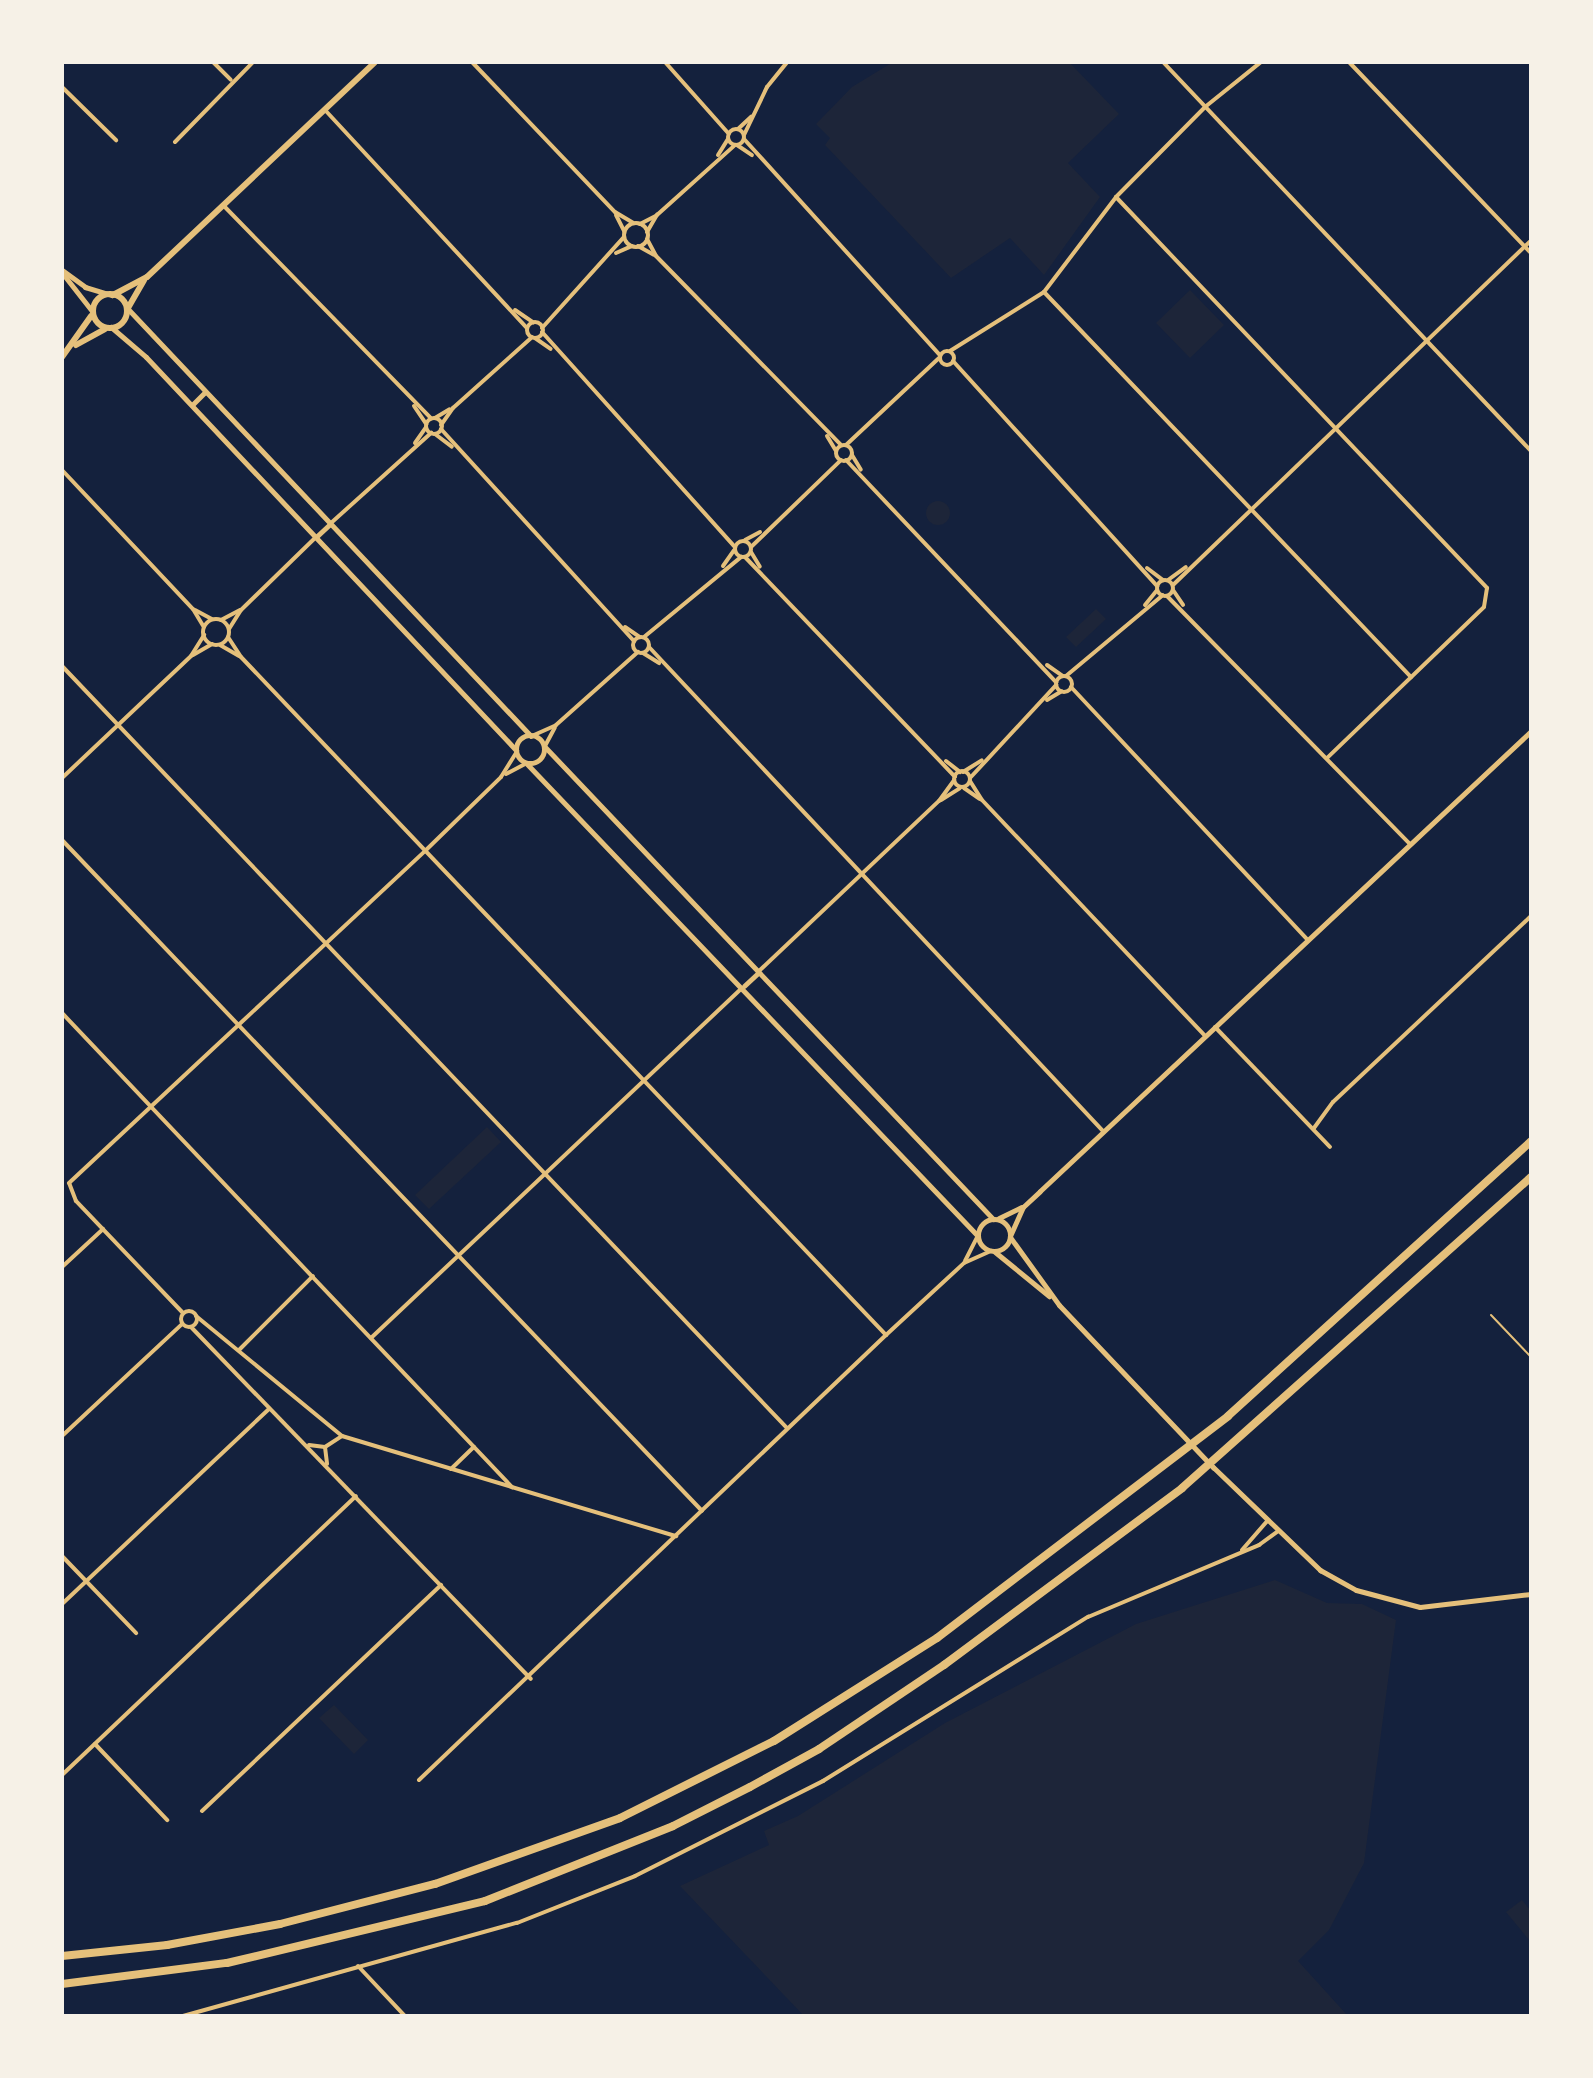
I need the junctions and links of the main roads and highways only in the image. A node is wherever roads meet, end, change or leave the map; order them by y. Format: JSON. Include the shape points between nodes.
{"nodes":[{"id":1,"x":375,"y":62,"type":"edge"},
{"id":2,"x":147,"y":277,"type":"junction"},
{"id":3,"x":113,"y":295,"type":"junction"},
{"id":4,"x":128,"y":309,"type":"junction"},
{"id":5,"x":92,"y":312,"type":"junction"},
{"id":6,"x":110,"y":327,"type":"junction"},
{"id":7,"x":74,"y":347,"type":"junction"},
{"id":8,"x":62,"y":357,"type":"edge"},
{"id":9,"x":1531,"y":1141,"type":"edge"},
{"id":10,"x":1531,"y":1177,"type":"edge"},
{"id":11,"x":62,"y":1956,"type":"edge"},
{"id":12,"x":62,"y":1984,"type":"edge"}],
"edges":[{"from":1,"to":2,"type":"main road"},
{"from":2,"to":3,"type":"main road"},
{"from":2,"to":4,"type":"main road"},
{"from":3,"to":4,"type":"main road"},
{"from":3,"to":5,"type":"main road","via":[[97,301]]},
{"from":4,"to":6,"type":"main road"},
{"from":5,"to":6,"type":"main road","via":[[97,323]]},
{"from":5,"to":7,"type":"main road"},
{"from":6,"to":7,"type":"main road"},
{"from":7,"to":8,"type":"main road"},
{"from":9,"to":11,"type":"highway","via":[[1228,1416],[937,1638],[774,1741],[620,1818],[435,1884],[280,1924],[167,1945]]},
{"from":10,"to":12,"type":"highway","via":[[1182,1488],[944,1665],[764,1780],[673,1826],[485,1901],[227,1963]]}]}
